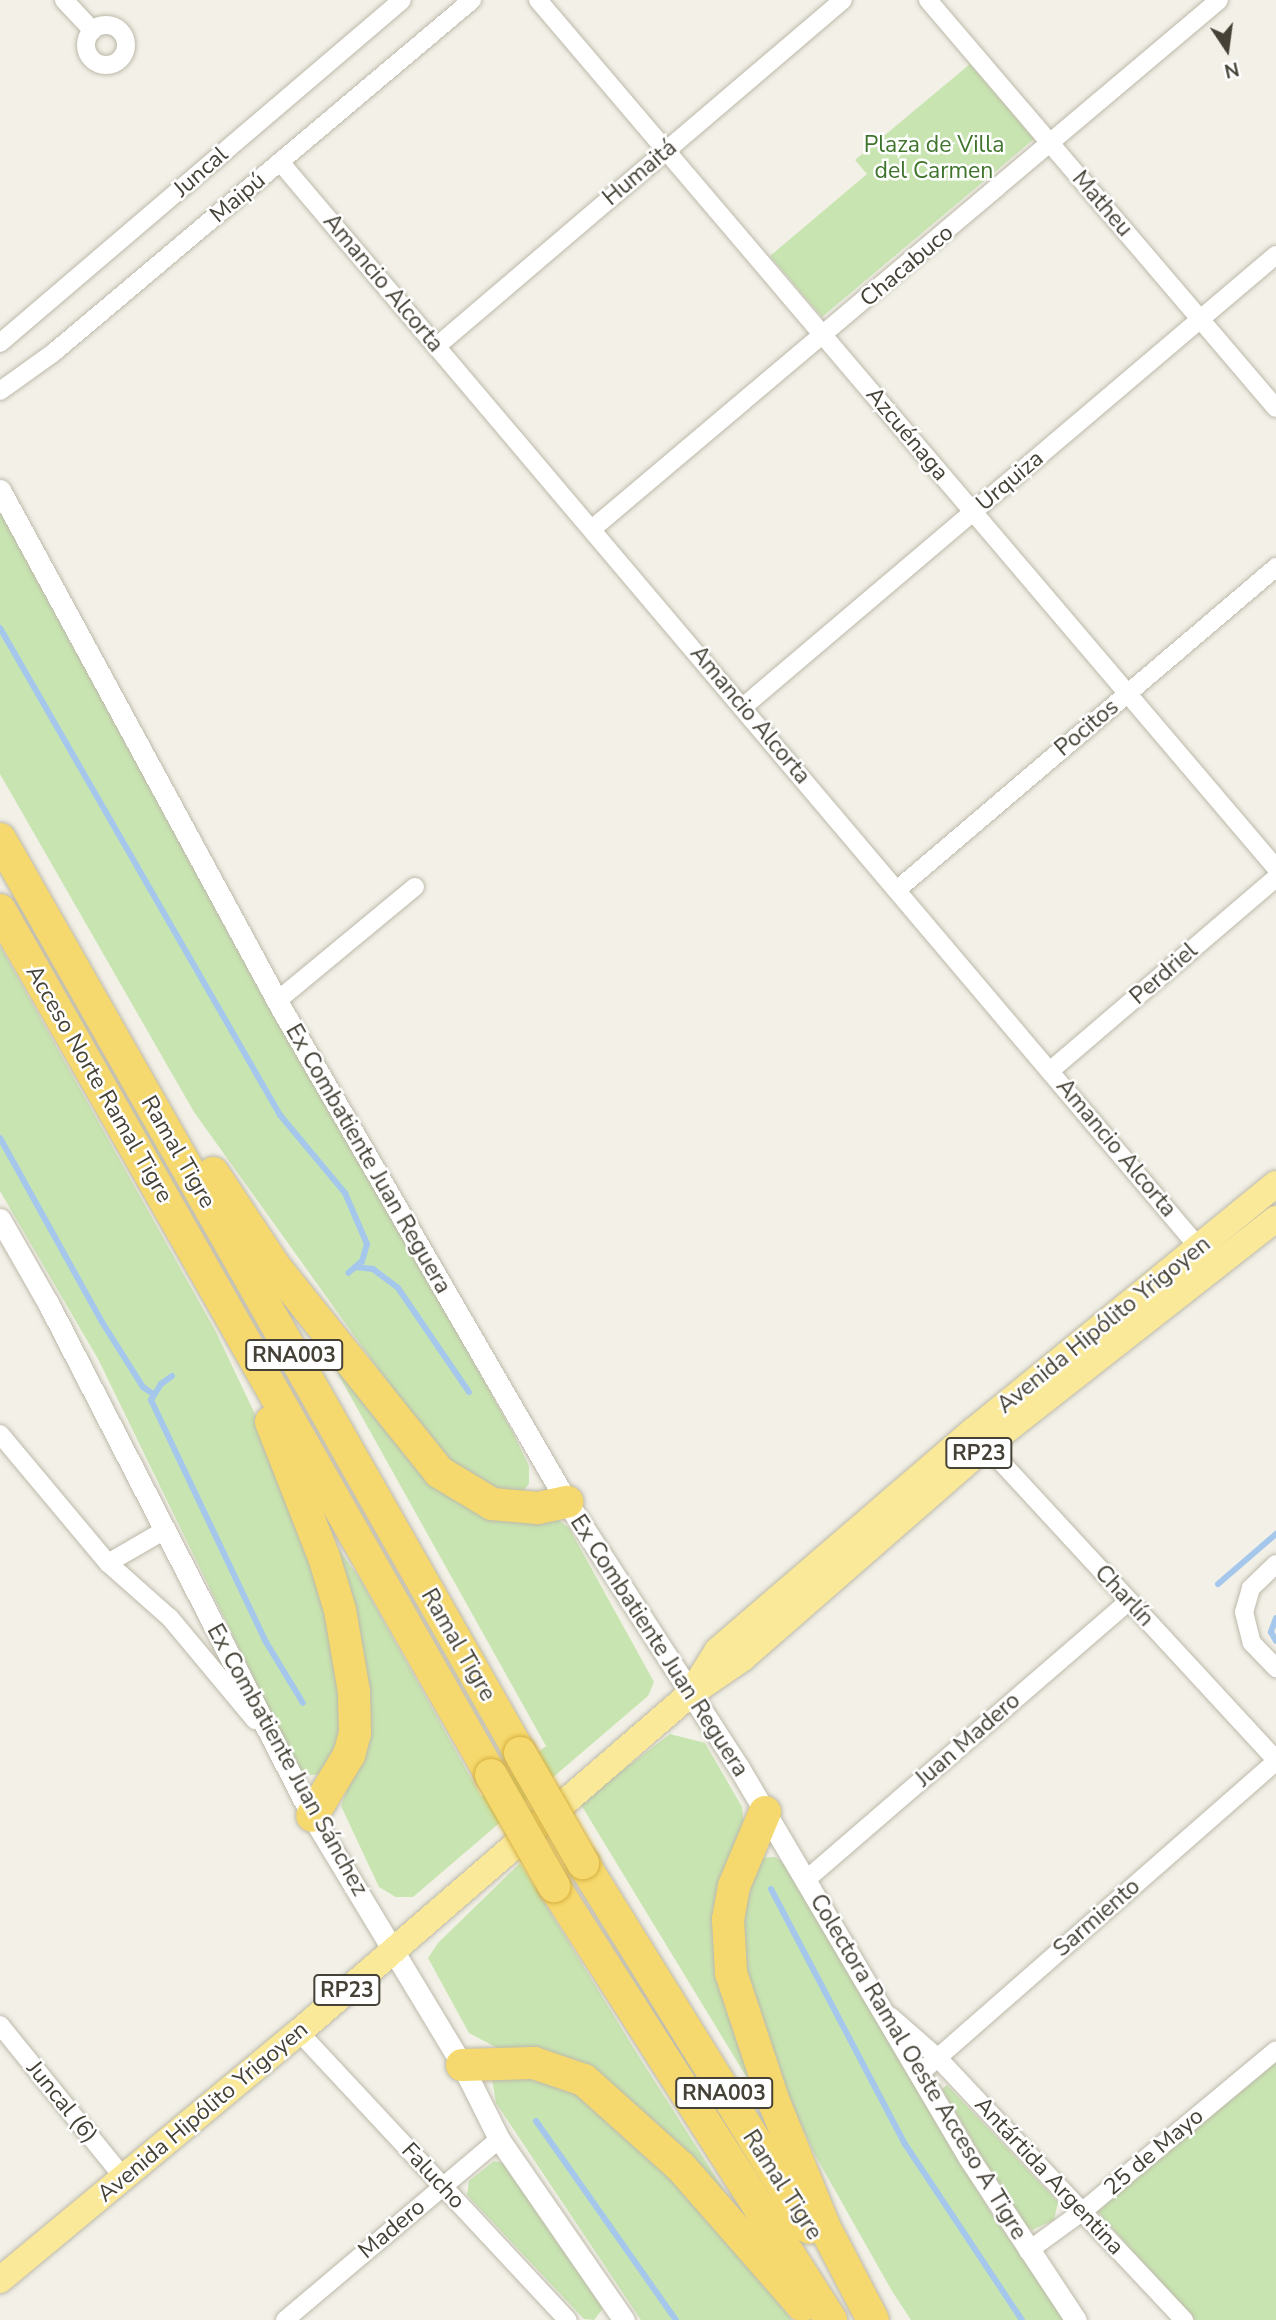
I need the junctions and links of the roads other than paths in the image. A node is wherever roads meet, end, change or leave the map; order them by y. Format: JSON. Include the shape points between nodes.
{"nodes":[{"id":1,"x":64,"y":0,"type":"edge"},
{"id":2,"x":401,"y":0,"type":"edge"},
{"id":3,"x":472,"y":0,"type":"edge"},
{"id":4,"x":538,"y":0,"type":"edge"},
{"id":5,"x":843,"y":0,"type":"edge"},
{"id":6,"x":928,"y":0,"type":"edge"},
{"id":7,"x":1219,"y":0,"type":"edge"},
{"id":8,"x":93,"y":31,"type":"dead end"},
{"id":9,"x":1051,"y":145,"type":"junction"},
{"id":10,"x":666,"y":151,"type":"junction"},
{"id":11,"x":281,"y":163,"type":"junction"},
{"id":12,"x":1276,"y":255,"type":"edge"},
{"id":13,"x":1200,"y":319,"type":"junction"},
{"id":14,"x":823,"y":335,"type":"junction"},
{"id":15,"x":0,"y":343,"type":"edge"},
{"id":16,"x":437,"y":346,"type":"junction"},
{"id":17,"x":0,"y":391,"type":"edge"},
{"id":18,"x":1276,"y":408,"type":"edge"},
{"id":19,"x":0,"y":490,"type":"edge"},
{"id":20,"x":974,"y":512,"type":"junction"},
{"id":21,"x":592,"y":529,"type":"junction"},
{"id":22,"x":1276,"y":567,"type":"edge"},
{"id":23,"x":1128,"y":693,"type":"junction"},
{"id":24,"x":743,"y":707,"type":"junction"},
{"id":25,"x":0,"y":839,"type":"edge"},
{"id":26,"x":1276,"y":868,"type":"edge"},
{"id":27,"x":1276,"y":877,"type":"edge"},
{"id":28,"x":415,"y":887,"type":"dead end"},
{"id":29,"x":898,"y":889,"type":"junction"},
{"id":30,"x":0,"y":910,"type":"edge"},
{"id":31,"x":68,"y":957,"type":"junction"},
{"id":32,"x":277,"y":1001,"type":"junction"},
{"id":33,"x":1051,"y":1070,"type":"junction"},
{"id":34,"x":1276,"y":1184,"type":"edge"},
{"id":35,"x":0,"y":1219,"type":"edge"},
{"id":36,"x":1276,"y":1219,"type":"edge"},
{"id":37,"x":198,"y":1258,"type":"junction"},
{"id":38,"x":1208,"y":1259,"type":"junction"},
{"id":39,"x":0,"y":1434,"type":"edge"},
{"id":40,"x":980,"y":1438,"type":"junction"},
{"id":41,"x":567,"y":1502,"type":"junction"},
{"id":42,"x":165,"y":1530,"type":"junction"},
{"id":43,"x":107,"y":1563,"type":"junction"},
{"id":44,"x":1276,"y":1564,"type":"edge"},
{"id":45,"x":1129,"y":1601,"type":"junction"},
{"id":46,"x":1276,"y":1668,"type":"edge"},
{"id":47,"x":689,"y":1695,"type":"junction"},
{"id":48,"x":268,"y":1736,"type":"junction"},
{"id":49,"x":1276,"y":1761,"type":"edge"},
{"id":50,"x":765,"y":1812,"type":"junction"},
{"id":51,"x":312,"y":1816,"type":"junction"},
{"id":52,"x":807,"y":1880,"type":"junction"},
{"id":53,"x":394,"y":1949,"type":"junction"},
{"id":54,"x":879,"y":2006,"type":"junction"},
{"id":55,"x":0,"y":2025,"type":"edge"},
{"id":56,"x":299,"y":2032,"type":"junction"},
{"id":57,"x":1276,"y":2050,"type":"edge"},
{"id":58,"x":937,"y":2057,"type":"junction"},
{"id":59,"x":462,"y":2065,"type":"junction"},
{"id":60,"x":919,"y":2074,"type":"junction"},
{"id":61,"x":499,"y":2139,"type":"junction"},
{"id":62,"x":124,"y":2178,"type":"junction"},
{"id":63,"x":442,"y":2186,"type":"junction"},
{"id":64,"x":1083,"y":2211,"type":"junction"},
{"id":65,"x":1028,"y":2251,"type":"junction"},
{"id":66,"x":0,"y":2280,"type":"edge"},
{"id":67,"x":622,"y":2319,"type":"edge"},
{"id":68,"x":285,"y":2320,"type":"edge"},
{"id":69,"x":568,"y":2320,"type":"edge"},
{"id":70,"x":815,"y":2320,"type":"edge"},
{"id":71,"x":831,"y":2320,"type":"edge"},
{"id":72,"x":872,"y":2320,"type":"edge"},
{"id":73,"x":1076,"y":2320,"type":"edge"},
{"id":74,"x":1184,"y":2320,"type":"edge"}],
"edges":[{"from":1,"to":8,"type":"street"},
{"from":2,"to":15,"type":"street","name":"Juncal"},
{"from":3,"to":11,"type":"street","name":"Maipú"},
{"from":4,"to":10,"type":"street","name":"Azcuénaga"},
{"from":5,"to":10,"type":"street","name":"Humaitá"},
{"from":6,"to":9,"type":"street","name":"Matheu"},
{"from":7,"to":9,"type":"street","name":"Chacabuco"},
{"from":9,"to":13,"type":"street","name":"Matheu"},
{"from":9,"to":14,"type":"street","name":"Chacabuco"},
{"from":10,"to":14,"type":"street","name":"Azcuénaga"},
{"from":10,"to":16,"type":"street","name":"Humaitá"},
{"from":11,"to":16,"type":"street","name":"Amancio Alcorta"},
{"from":11,"to":17,"type":"street","name":"Maipú","via":[[53,353]]},
{"from":12,"to":13,"type":"street","name":"Urquiza"},
{"from":13,"to":18,"type":"street","name":"Matheu"},
{"from":13,"to":20,"type":"street","name":"Urquiza"},
{"from":14,"to":20,"type":"street","name":"Azcuénaga"},
{"from":14,"to":21,"type":"street","name":"Chacabuco"},
{"from":16,"to":21,"type":"street","name":"Amancio Alcorta"},
{"from":19,"to":32,"type":"street","name":"Ex Combatiente Juan Reguera"},
{"from":20,"to":23,"type":"street","name":"Azcuénaga"},
{"from":20,"to":24,"type":"street","name":"Urquiza"},
{"from":21,"to":24,"type":"street","name":"Amancio Alcorta"},
{"from":22,"to":23,"type":"street","name":"Pocitos"},
{"from":23,"to":26,"type":"street","name":"Azcuénaga"},
{"from":23,"to":29,"type":"street","name":"Pocitos"},
{"from":24,"to":29,"type":"street","name":"Amancio Alcorta"},
{"from":25,"to":31,"type":"highway","name":"Acceso Norte Ramal Tigre","number":"RNA003"},
{"from":27,"to":33,"type":"street","name":"Perdriel"},
{"from":28,"to":32,"type":"street"},
{"from":29,"to":33,"type":"street","name":"Amancio Alcorta"},
{"from":30,"to":37,"type":"highway","name":"Acceso Norte Ramal Tigre","number":"RNA003"},
{"from":31,"to":41,"type":"highway","via":[[141,1057],[275,1267],[416,1448],[456,1486],[492,1504],[538,1508]]},
{"from":31,"to":72,"type":"highway","name":"Ramal Tigre","number":"RNA003","bridge":true,"via":[[583,1863]]},
{"from":32,"to":41,"type":"street","name":"Ex Combatiente Juan Reguera"},
{"from":33,"to":38,"type":"street","name":"Amancio Alcorta"},
{"from":34,"to":38,"type":"main road","name":"Avenida Hipólito Yrigoyen","number":"RP23"},
{"from":35,"to":42,"type":"street","name":"Ex Combatiente Juan Sánchez"},
{"from":36,"to":38,"type":"main road","name":"Avenida Hipólito Yrigoyen","number":"RP23"},
{"from":37,"to":51,"type":"highway","via":[[308,1509],[340,1610],[354,1692],[355,1733],[338,1780]]},
{"from":37,"to":71,"type":"highway","name":"Ramal Tigre","number":"RNA003","bridge":true,"via":[[554,1886]]},
{"from":38,"to":40,"type":"main road","name":"Avenida Hipólito Yrigoyen","number":"RP23"},
{"from":39,"to":43,"type":"street"},
{"from":40,"to":45,"type":"street","name":"Charlín"},
{"from":40,"to":47,"type":"main road","name":"Avenida Hipólito Yrigoyen","number":"RP23","via":[[743,1658]]},
{"from":41,"to":47,"type":"street","name":"Ex Combatiente Juan Reguera"},
{"from":42,"to":43,"type":"street"},
{"from":42,"to":48,"type":"street","name":"Ex Combatiente Juan Sánchez"},
{"from":43,"to":48,"type":"street","via":[[170,1618]]},
{"from":44,"to":46,"type":"street","via":[[1251,1588],[1244,1612],[1252,1643]]},
{"from":45,"to":49,"type":"street","name":"Charlín"},
{"from":45,"to":52,"type":"street","name":"Juan Madero"},
{"from":47,"to":50,"type":"street","name":"Ex Combatiente Juan Reguera"},
{"from":47,"to":53,"type":"main road","name":"Avenida Hipólito Yrigoyen","number":"RP23"},
{"from":48,"to":51,"type":"street","name":"Ex Combatiente Juan Sánchez"},
{"from":49,"to":58,"type":"street","name":"Sarmiento"},
{"from":50,"to":52,"type":"street","name":"Colectora Ramal Oeste Acceso A Tigre"},
{"from":50,"to":72,"type":"highway","via":[[734,1886],[728,1919],[731,1973],[774,2102],[824,2227]]},
{"from":51,"to":53,"type":"street","name":"Ex Combatiente Juan Sánchez"},
{"from":52,"to":54,"type":"street","name":"Colectora Ramal Oeste Acceso A Tigre"},
{"from":53,"to":56,"type":"main road","name":"Avenida Hipólito Yrigoyen","number":"RP23"},
{"from":53,"to":59,"type":"street","name":"Ex Combatiente Juan Sánchez"},
{"from":54,"to":58,"type":"street","name":"Antártida Argentina"},
{"from":54,"to":60,"type":"street","name":"Colectora Ramal Oeste Acceso A Tigre"},
{"from":55,"to":62,"type":"street","name":"Juncal (6)"},
{"from":56,"to":62,"type":"main road","name":"Avenida Hipólito Yrigoyen","number":"RP23"},
{"from":56,"to":63,"type":"street","name":"Falucho"},
{"from":57,"to":64,"type":"street","name":"25 de Mayo"},
{"from":58,"to":60,"type":"street","name":"Sarmiento"},
{"from":58,"to":64,"type":"street","name":"Antártida Argentina"},
{"from":59,"to":61,"type":"street","name":"Ex Combatiente Juan Sánchez"},
{"from":59,"to":70,"type":"highway","via":[[534,2063],[584,2080],[608,2097],[712,2199]]},
{"from":60,"to":65,"type":"street","name":"Colectora Ramal Oeste Acceso A Tigre"},
{"from":61,"to":63,"type":"street","name":"Madero"},
{"from":61,"to":67,"type":"street","name":"Ex Combatiente Juan Sánchez"},
{"from":62,"to":66,"type":"main road","name":"Avenida Hipólito Yrigoyen","number":"RP23"},
{"from":63,"to":68,"type":"street","name":"Madero"},
{"from":63,"to":69,"type":"street","name":"Falucho"},
{"from":64,"to":65,"type":"street","name":"25 de Mayo"},
{"from":64,"to":74,"type":"street","name":"Antártida Argentina"},
{"from":65,"to":73,"type":"street","name":"Colectora Ramal Oeste Acceso A Tigre"}]}
